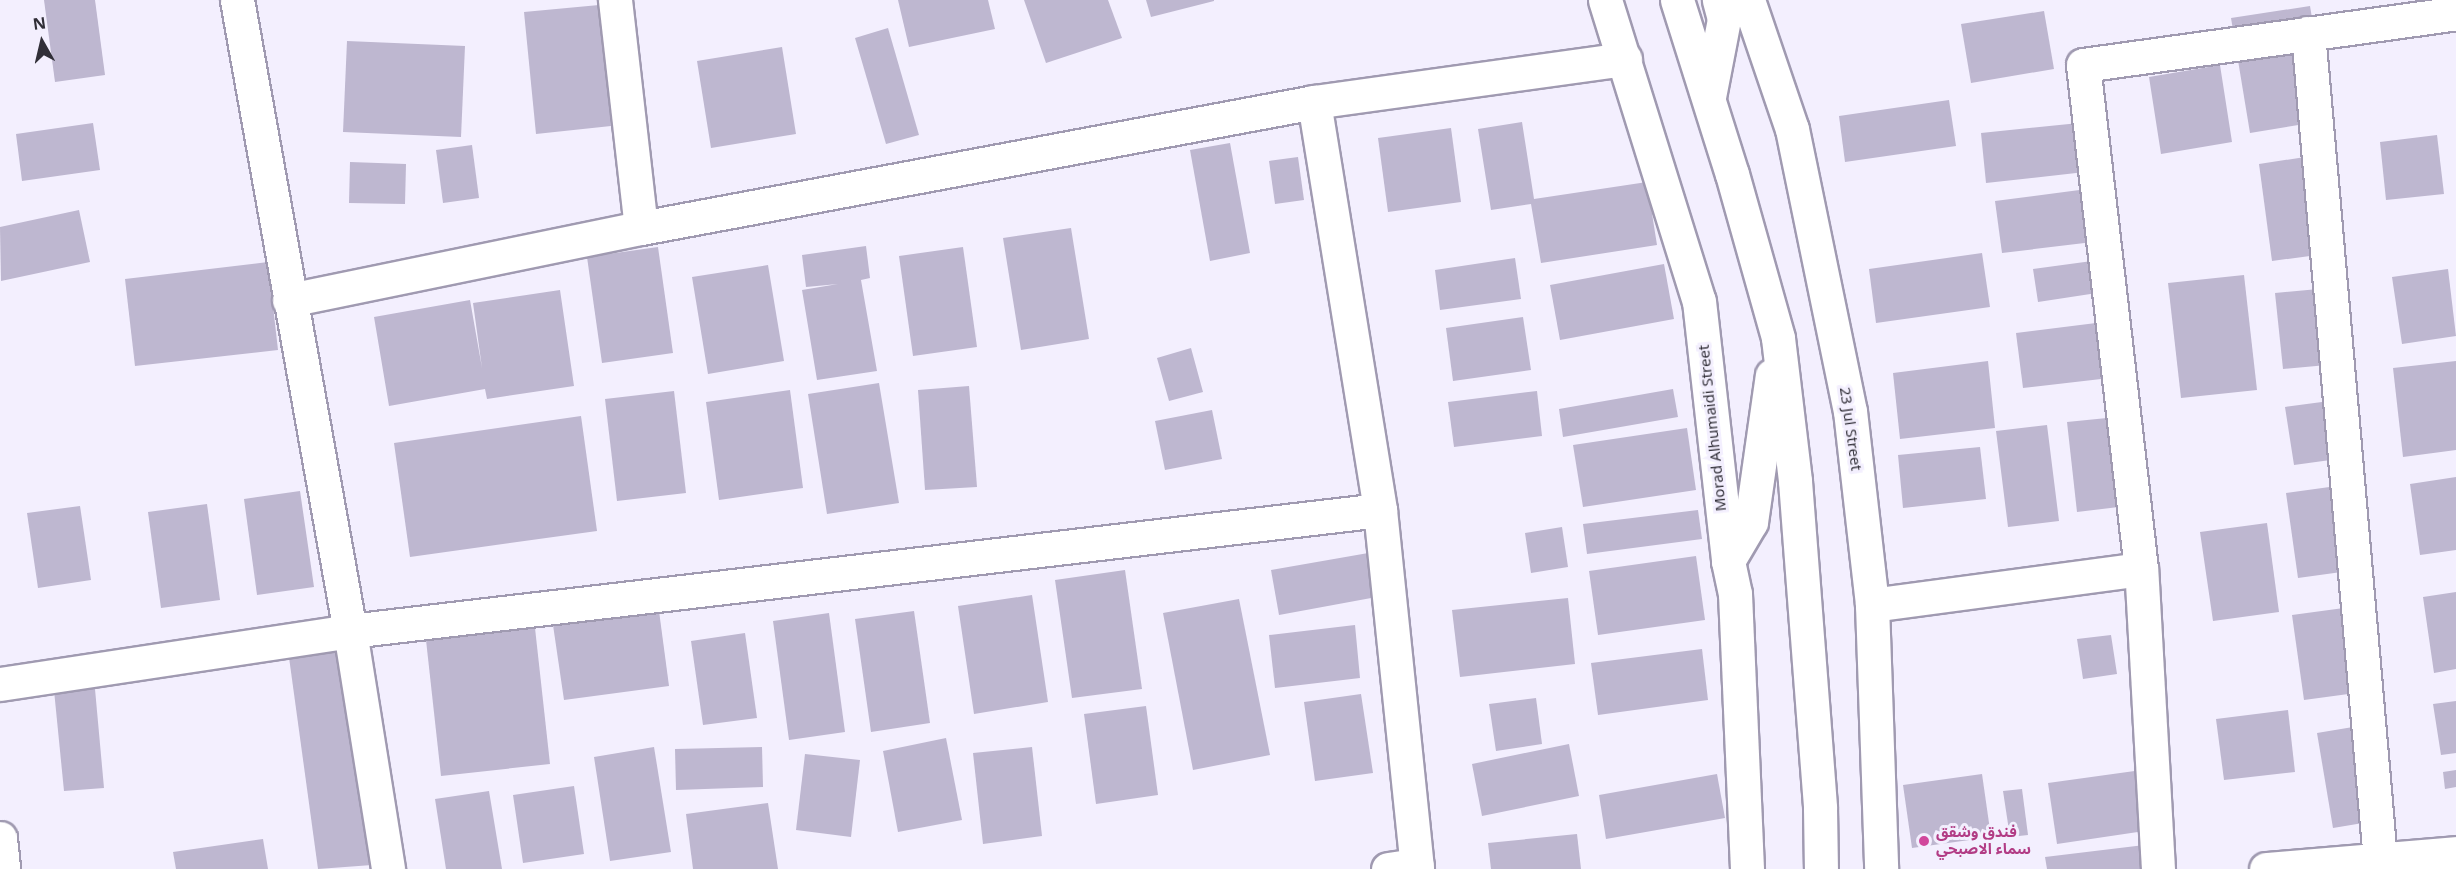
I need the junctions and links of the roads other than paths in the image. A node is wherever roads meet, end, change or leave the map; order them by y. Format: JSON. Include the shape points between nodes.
{"nodes":[{"id":1,"x":237,"y":0,"type":"edge"},
{"id":2,"x":615,"y":0,"type":"edge"},
{"id":3,"x":1605,"y":0,"type":"edge"},
{"id":4,"x":1677,"y":0,"type":"edge"},
{"id":5,"x":1719,"y":0,"type":"edge"},
{"id":6,"x":1748,"y":0,"type":"edge"},
{"id":7,"x":2456,"y":13,"type":"edge"},
{"id":8,"x":2308,"y":33,"type":"junction"},
{"id":9,"x":1625,"y":59,"type":"junction"},
{"id":10,"x":1314,"y":102,"type":"junction"},
{"id":11,"x":1709,"y":102,"type":"junction"},
{"id":12,"x":641,"y":228,"type":"junction"},
{"id":13,"x":289,"y":300,"type":"junction"},
{"id":14,"x":1778,"y":338,"type":"junction"},
{"id":15,"x":1380,"y":510,"type":"junction"},
{"id":16,"x":1728,"y":561,"type":"junction"},
{"id":17,"x":2141,"y":570,"type":"junction"},
{"id":18,"x":1872,"y":605,"type":"junction"},
{"id":19,"x":350,"y":631,"type":"junction"},
{"id":20,"x":0,"y":684,"type":"edge"},
{"id":21,"x":0,"y":838,"type":"edge"},
{"id":22,"x":2456,"y":853,"type":"edge"},
{"id":23,"x":2380,"y":860,"type":"junction"},
{"id":24,"x":1407,"y":868,"type":"edge"},
{"id":25,"x":3,"y":869,"type":"edge"},
{"id":26,"x":388,"y":869,"type":"edge"},
{"id":27,"x":1747,"y":869,"type":"edge"},
{"id":28,"x":1821,"y":869,"type":"edge"},
{"id":29,"x":1881,"y":869,"type":"edge"},
{"id":30,"x":2158,"y":869,"type":"edge"},
{"id":31,"x":2266,"y":869,"type":"edge"}],
"edges":[{"from":1,"to":13,"type":"street"},
{"from":2,"to":12,"type":"street"},
{"from":3,"to":9,"type":"street","name":"Morad Alhumaidi Street"},
{"from":4,"to":11,"type":"street"},
{"from":5,"to":11,"type":"street","via":[[1724,19]]},
{"from":6,"to":18,"type":"street","name":"23 Jul Street","via":[[1795,141],[1850,411]]},
{"from":7,"to":8,"type":"street"},
{"from":8,"to":17,"type":"street","via":[[2083,65]]},
{"from":8,"to":23,"type":"street"},
{"from":9,"to":10,"type":"street"},
{"from":9,"to":16,"type":"street","name":"Morad Alhumaidi Street","via":[[1699,301]]},
{"from":10,"to":12,"type":"street"},
{"from":10,"to":15,"type":"street"},
{"from":11,"to":14,"type":"street"},
{"from":12,"to":13,"type":"street"},
{"from":13,"to":19,"type":"street"},
{"from":14,"to":16,"type":"street","via":[[1751,522]]},
{"from":14,"to":28,"type":"street","via":[[1795,481]]},
{"from":15,"to":19,"type":"street"},
{"from":15,"to":24,"type":"street"},
{"from":16,"to":27,"type":"street","name":"Morad Alhumaidi Street","via":[[1735,594]]},
{"from":17,"to":18,"type":"street"},
{"from":17,"to":30,"type":"street"},
{"from":18,"to":29,"type":"street","name":"23 Jul Street"},
{"from":19,"to":20,"type":"street"},
{"from":19,"to":26,"type":"street"},
{"from":21,"to":25,"type":"street"},
{"from":22,"to":23,"type":"street"},
{"from":23,"to":31,"type":"street"}]}
